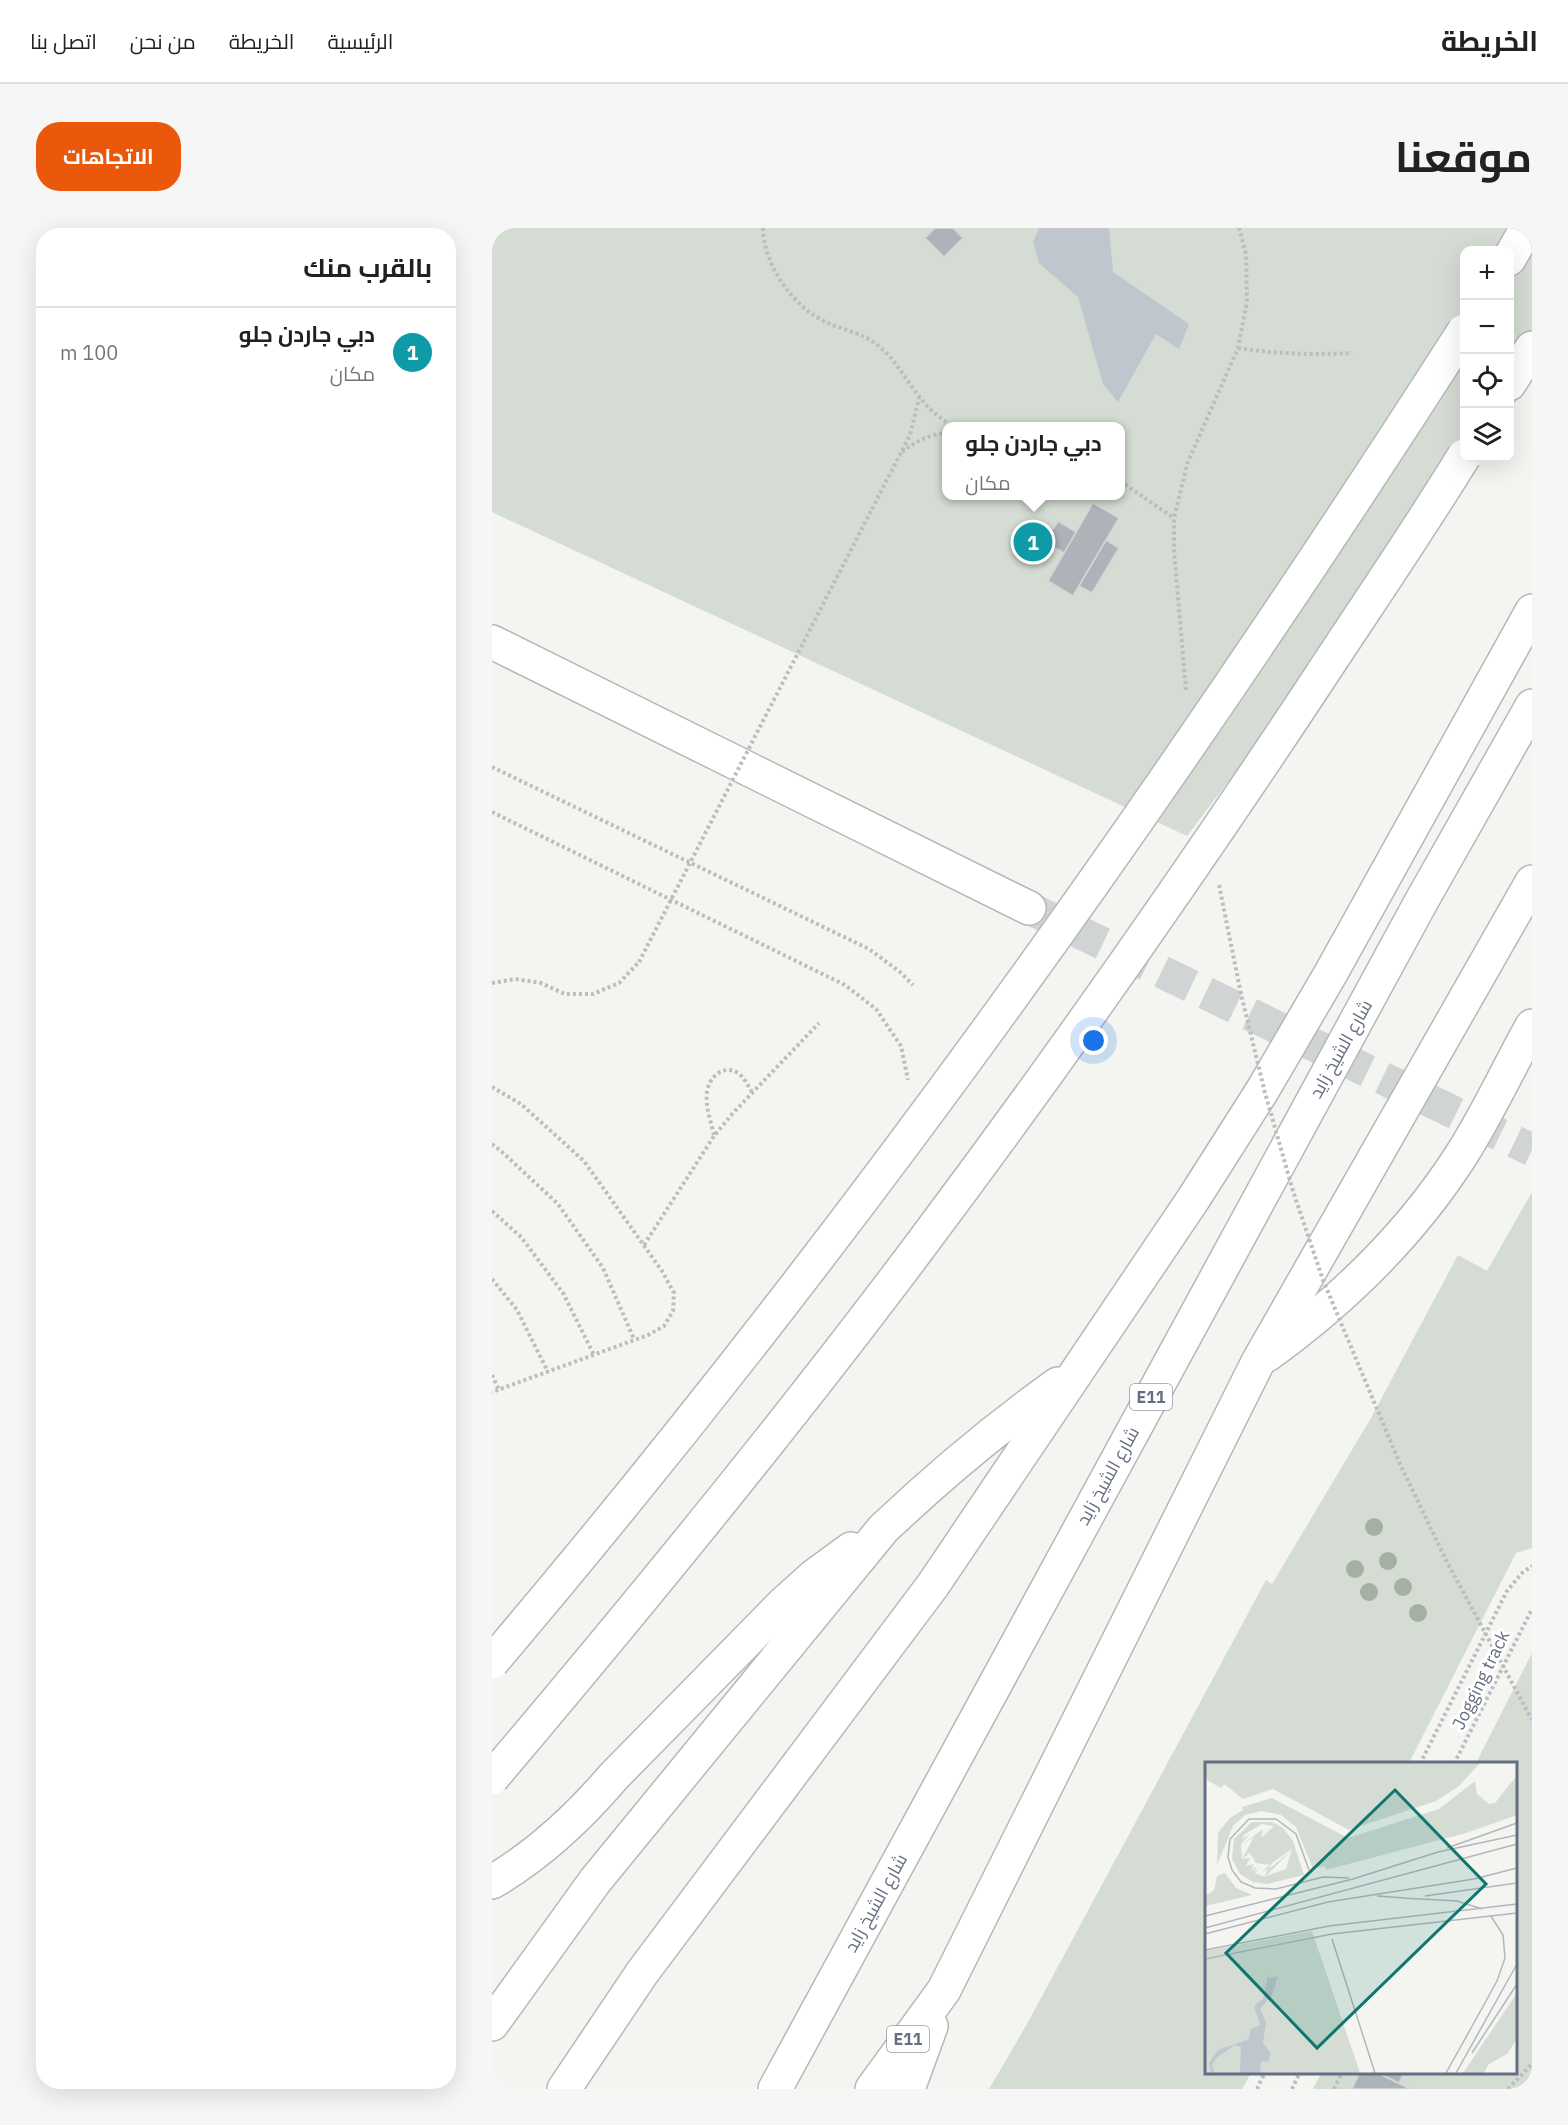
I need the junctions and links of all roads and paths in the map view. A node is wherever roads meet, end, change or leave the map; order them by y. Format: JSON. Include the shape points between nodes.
{"nodes":[{"id":1,"x":763,"y":228,"type":"edge"},
{"id":2,"x":1239,"y":228,"type":"edge"},
{"id":3,"x":1527,"y":228,"type":"edge"},
{"id":4,"x":1514,"y":250,"type":"edge"},
{"id":5,"x":1460,"y":337,"type":"edge"},
{"id":6,"x":1238,"y":348,"type":"junction"},
{"id":7,"x":1532,"y":348,"type":"edge"},
{"id":8,"x":1352,"y":353,"type":"dead end"},
{"id":9,"x":1514,"y":376,"type":"edge"},
{"id":10,"x":919,"y":397,"type":"junction"},
{"id":11,"x":947,"y":422,"type":"edge"},
{"id":12,"x":942,"y":434,"type":"edge"},
{"id":13,"x":901,"y":452,"type":"junction"},
{"id":14,"x":1460,"y":462,"type":"edge"},
{"id":15,"x":1125,"y":485,"type":"edge"},
{"id":16,"x":1174,"y":518,"type":"junction"},
{"id":17,"x":1532,"y":610,"type":"edge"},
{"id":18,"x":492,"y":642,"type":"edge"},
{"id":19,"x":1186,"y":692,"type":"dead end"},
{"id":20,"x":1532,"y":706,"type":"edge"},
{"id":21,"x":492,"y":767,"type":"edge"},
{"id":22,"x":492,"y":812,"type":"edge"},
{"id":23,"x":1532,"y":882,"type":"edge"},
{"id":24,"x":1219,"y":883,"type":"dead end"},
{"id":25,"x":1029,"y":908,"type":"tunnel mouth"},
{"id":26,"x":492,"y":983,"type":"edge"},
{"id":27,"x":913,"y":985,"type":"dead end"},
{"id":28,"x":819,"y":1023,"type":"dead end"},
{"id":29,"x":1532,"y":1026,"type":"edge"},
{"id":30,"x":492,"y":1087,"type":"edge"},
{"id":31,"x":910,"y":1089,"type":"dead end"},
{"id":32,"x":752,"y":1092,"type":"junction"},
{"id":33,"x":714,"y":1136,"type":"junction"},
{"id":34,"x":492,"y":1144,"type":"edge"},
{"id":35,"x":492,"y":1211,"type":"edge"},
{"id":36,"x":644,"y":1245,"type":"junction"},
{"id":37,"x":492,"y":1279,"type":"edge"},
{"id":38,"x":634,"y":1340,"type":"junction"},
{"id":39,"x":594,"y":1355,"type":"junction"},
{"id":40,"x":1258,"y":1362,"type":"junction"},
{"id":41,"x":1076,"y":1371,"type":"junction"},
{"id":42,"x":548,"y":1372,"type":"junction"},
{"id":43,"x":492,"y":1375,"type":"edge"},
{"id":44,"x":499,"y":1390,"type":"junction"},
{"id":45,"x":492,"y":1392,"type":"edge"},
{"id":46,"x":883,"y":1529,"type":"junction"},
{"id":47,"x":1532,"y":1566,"type":"edge"},
{"id":48,"x":1532,"y":1609,"type":"edge"},
{"id":49,"x":492,"y":1662,"type":"edge"},
{"id":50,"x":1532,"y":1720,"type":"edge"},
{"id":51,"x":1421,"y":1762,"type":"edge"},
{"id":52,"x":1455,"y":1762,"type":"edge"},
{"id":53,"x":492,"y":1778,"type":"edge"},
{"id":54,"x":492,"y":1882,"type":"edge"},
{"id":55,"x":944,"y":1990,"type":"junction"},
{"id":56,"x":492,"y":2024,"type":"edge"},
{"id":57,"x":1532,"y":2064,"type":"edge"},
{"id":58,"x":1264,"y":2074,"type":"edge"},
{"id":59,"x":1300,"y":2074,"type":"edge"},
{"id":60,"x":1342,"y":2074,"type":"edge"},
{"id":61,"x":564,"y":2089,"type":"edge"},
{"id":62,"x":775,"y":2089,"type":"edge"},
{"id":63,"x":872,"y":2089,"type":"edge"},
{"id":64,"x":908,"y":2089,"type":"edge"},
{"id":65,"x":1257,"y":2089,"type":"edge"},
{"id":66,"x":1292,"y":2089,"type":"edge"},
{"id":67,"x":1334,"y":2089,"type":"edge"},
{"id":68,"x":1508,"y":2089,"type":"edge"}],
"edges":[{"from":1,"to":10,"type":"path","via":[[770,257],[785,289],[825,322],[868,338],[883,349]]},
{"from":2,"to":6,"type":"path","via":[[1246,254],[1247,302]]},
{"from":3,"to":4,"type":"highway"},
{"from":5,"to":49,"type":"highway","bridge":true,"via":[[1229,689],[971,1054],[700,1409]]},
{"from":6,"to":8,"type":"path","via":[[1314,355]]},
{"from":6,"to":16,"type":"path","via":[[1187,464]]},
{"from":7,"to":9,"type":"highway"},
{"from":10,"to":11,"type":"path"},
{"from":10,"to":13,"type":"path","via":[[910,435]]},
{"from":12,"to":13,"type":"path","via":[[918,440]]},
{"from":13,"to":26,"type":"path","bridge":true,"via":[[639,962],[619,983],[594,994],[566,994],[541,983],[515,979]]},
{"from":14,"to":53,"type":"highway","bridge":true,"via":[[1241,796],[995,1145],[706,1520]]},
{"from":15,"to":16,"type":"path"},
{"from":16,"to":19,"type":"path"},
{"from":17,"to":41,"type":"highway","via":[[1262,1091]]},
{"from":18,"to":25,"type":"highway"},
{"from":20,"to":62,"type":"highway","name":"شارع الشيخ زايد","number":"E11","via":[[1420,902]]},
{"from":21,"to":27,"type":"path","via":[[869,949]]},
{"from":22,"to":31,"type":"path","via":[[846,985],[876,1009],[901,1046]]},
{"from":23,"to":40,"type":"highway","number":"E11"},
{"from":24,"to":50,"type":"path","bridge":true,"via":[[1266,1093],[1323,1280],[1400,1464],[1446,1560]]},
{"from":28,"to":32,"type":"path"},
{"from":29,"to":40,"type":"highway","via":[[1467,1145],[1394,1244],[1306,1326]]},
{"from":30,"to":36,"type":"path","via":[[521,1104],[584,1161]]},
{"from":32,"to":33,"type":"path"},
{"from":32,"to":33,"type":"path","via":[[730,1070],[714,1077],[709,1083],[707,1100]]},
{"from":33,"to":36,"type":"path"},
{"from":34,"to":38,"type":"path","via":[[558,1204],[603,1268]]},
{"from":35,"to":39,"type":"path","via":[[521,1237],[563,1293]]},
{"from":36,"to":38,"type":"path","via":[[674,1293],[673,1311],[664,1326]]},
{"from":37,"to":42,"type":"path","via":[[517,1310]]},
{"from":38,"to":39,"type":"path"},
{"from":39,"to":42,"type":"path"},
{"from":40,"to":55,"type":"highway","number":"E11"},
{"from":41,"to":46,"type":"highway","via":[[976,1446]]},
{"from":41,"to":61,"type":"highway","via":[[933,1585],[642,1973]]},
{"from":42,"to":44,"type":"path"},
{"from":43,"to":44,"type":"path"},
{"from":44,"to":45,"type":"path"},
{"from":46,"to":54,"type":"highway","via":[[847,1551],[791,1597],[567,1827]]},
{"from":46,"to":56,"type":"highway","via":[[595,1881]]},
{"from":47,"to":51,"type":"path","via":[[1507,1591]]},
{"from":48,"to":52,"type":"path","name":"Jogging track"},
{"from":55,"to":63,"type":"highway","number":"E11"},
{"from":55,"to":64,"type":"highway"},
{"from":57,"to":68,"type":"path"},
{"from":58,"to":65,"type":"path"},
{"from":59,"to":66,"type":"path"},
{"from":60,"to":67,"type":"path"}]}
